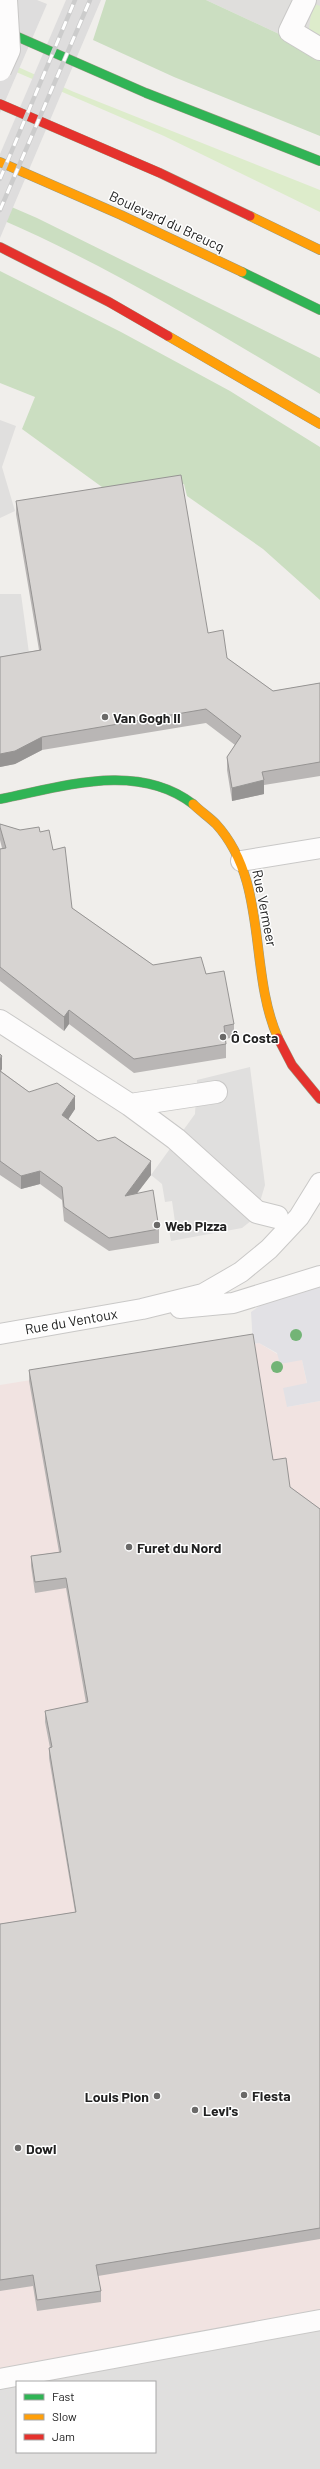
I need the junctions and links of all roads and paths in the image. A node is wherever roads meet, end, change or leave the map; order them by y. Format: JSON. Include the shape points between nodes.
{"nodes":[{"id":1,"x":6,"y":0,"type":"edge"},
{"id":2,"x":305,"y":0,"type":"edge"},
{"id":3,"x":0,"y":29,"type":"edge"},
{"id":4,"x":320,"y":49,"type":"edge"},
{"id":5,"x":0,"y":70,"type":"edge"},
{"id":6,"x":0,"y":104,"type":"edge"},
{"id":7,"x":320,"y":161,"type":"edge"},
{"id":8,"x":0,"y":162,"type":"edge"},
{"id":9,"x":0,"y":247,"type":"edge"},
{"id":10,"x":320,"y":250,"type":"edge"},
{"id":11,"x":320,"y":310,"type":"edge"},
{"id":12,"x":320,"y":424,"type":"edge"},
{"id":13,"x":0,"y":799,"type":"edge"},
{"id":14,"x":320,"y":848,"type":"edge"},
{"id":15,"x":241,"y":861,"type":"junction"},
{"id":16,"x":0,"y":1021,"type":"edge"},
{"id":17,"x":216,"y":1092,"type":"dead end"},
{"id":18,"x":320,"y":1099,"type":"edge"},
{"id":19,"x":130,"y":1105,"type":"junction"},
{"id":20,"x":320,"y":1183,"type":"edge"},
{"id":21,"x":277,"y":1217,"type":"dead end"},
{"id":22,"x":320,"y":1276,"type":"edge"},
{"id":23,"x":142,"y":1309,"type":"junction"},
{"id":24,"x":0,"y":1334,"type":"edge"},
{"id":25,"x":320,"y":2320,"type":"edge"},
{"id":26,"x":0,"y":2379,"type":"edge"}],
"edges":[{"from":1,"to":5,"type":"street","bridge":true,"via":[[8,50]]},
{"from":2,"to":4,"type":"street","via":[[290,31]]},
{"from":3,"to":7,"type":"main road","via":[[139,90]]},
{"from":6,"to":10,"type":"main road","via":[[160,173]]},
{"from":8,"to":11,"type":"main road","name":"Boulevard du Breucq","via":[[161,233]]},
{"from":9,"to":12,"type":"main road","via":[[109,302]]},
{"from":13,"to":15,"type":"main road","name":"Rue Vermeer","via":[[110,781],[134,781],[153,785],[184,799],[208,816],[230,842]]},
{"from":14,"to":15,"type":"lane"},
{"from":15,"to":18,"type":"main road","name":"Rue Vermeer","via":[[250,893],[267,1005],[273,1025],[280,1045],[291,1063]]},
{"from":16,"to":19,"type":"street"},
{"from":17,"to":19,"type":"street"},
{"from":19,"to":21,"type":"street","via":[[176,1139],[257,1212]]},
{"from":20,"to":23,"type":"lane","name":"Rue du Ventoux","via":[[310,1202],[286,1232],[241,1272],[203,1294]]},
{"from":22,"to":23,"type":"lane","name":"Rue du Ventoux","via":[[217,1306]]},
{"from":23,"to":24,"type":"lane","name":"Rue du Ventoux"},
{"from":25,"to":26,"type":"lane"}]}
